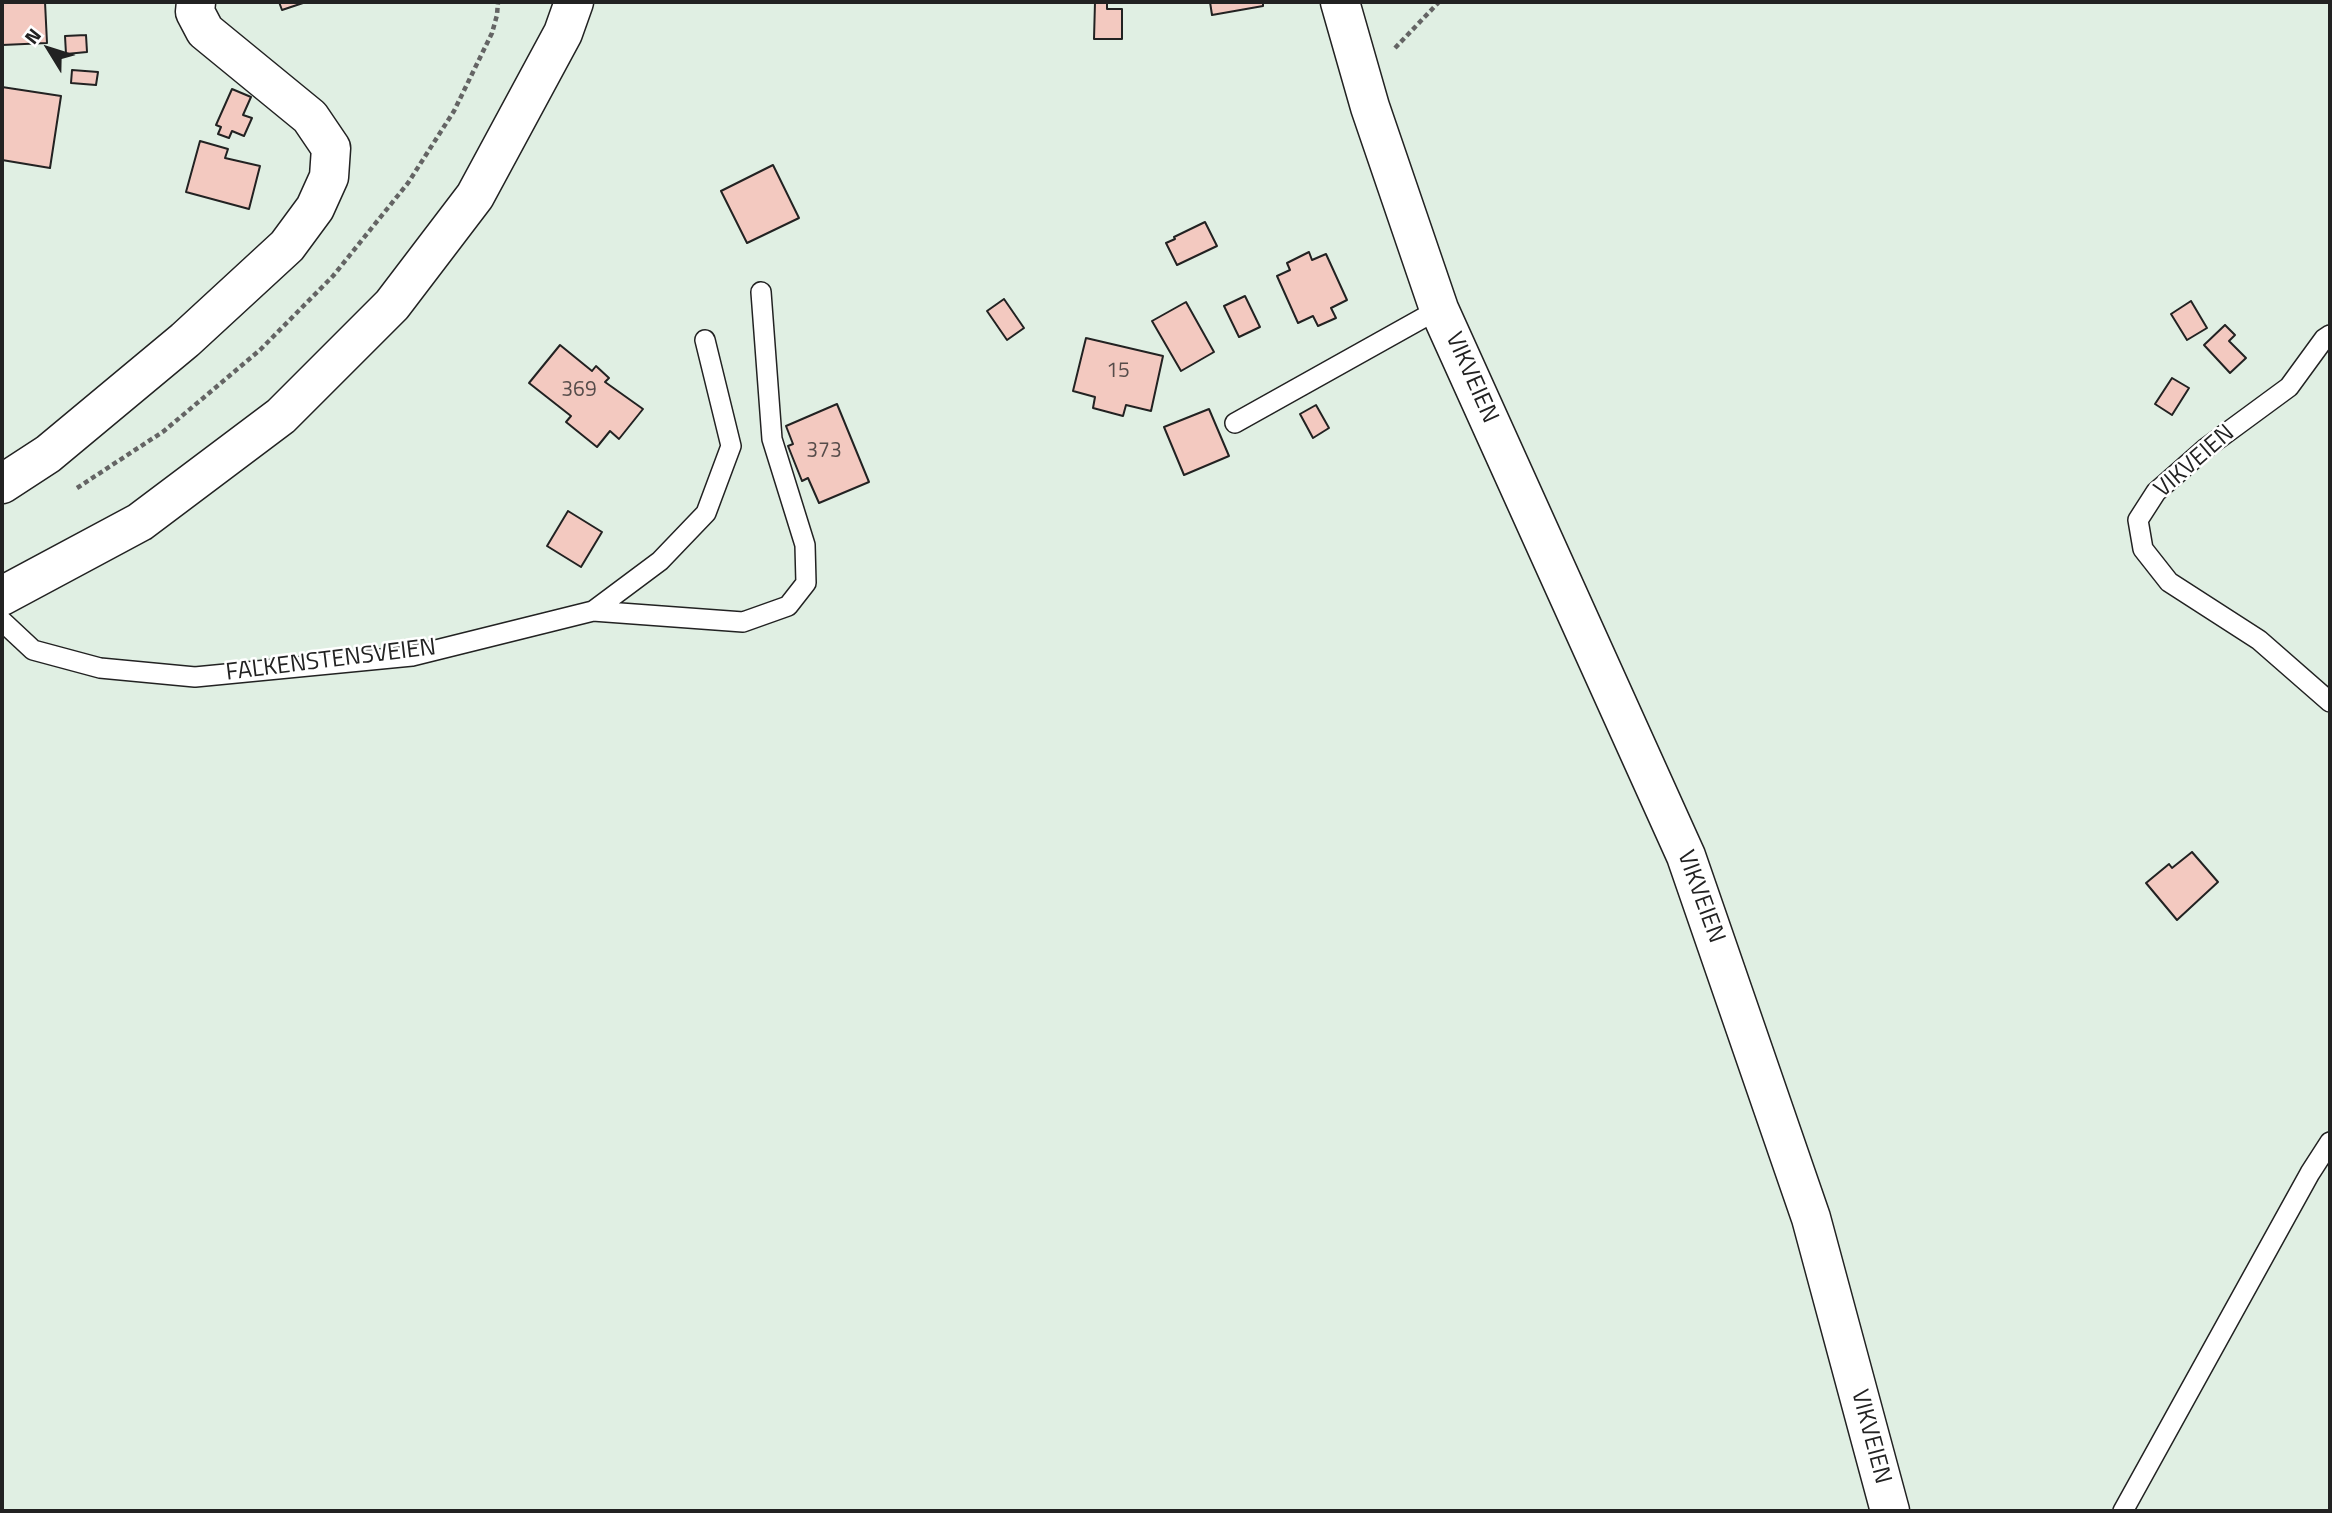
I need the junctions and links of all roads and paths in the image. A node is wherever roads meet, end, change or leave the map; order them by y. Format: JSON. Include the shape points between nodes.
{"nodes":[{"id":1,"x":196,"y":2,"type":"edge"},
{"id":2,"x":574,"y":2,"type":"edge"},
{"id":3,"x":1340,"y":2,"type":"edge"},
{"id":4,"x":1439,"y":2,"type":"edge"},
{"id":5,"x":1363,"y":81,"type":"junction"},
{"id":6,"x":761,"y":292,"type":"dead end"},
{"id":7,"x":1440,"y":309,"type":"junction"},
{"id":8,"x":2330,"y":335,"type":"edge"},
{"id":9,"x":705,"y":340,"type":"dead end"},
{"id":10,"x":1235,"y":423,"type":"dead end"},
{"id":11,"x":2,"y":484,"type":"edge"},
{"id":12,"x":2,"y":596,"type":"edge"},
{"id":13,"x":593,"y":611,"type":"junction"},
{"id":14,"x":2,"y":621,"type":"edge"},
{"id":15,"x":2330,"y":702,"type":"edge"},
{"id":16,"x":2330,"y":1142,"type":"edge"},
{"id":17,"x":1890,"y":1511,"type":"edge"},
{"id":18,"x":2123,"y":1511,"type":"edge"}],
"edges":[{"from":1,"to":11,"type":"street","via":[[195,12],[205,31],[310,117],[331,148],[329,177],[315,208],[287,246],[185,340],[48,454]]},
{"from":2,"to":12,"type":"street","via":[[563,33],[475,196],[392,305],[281,416],[140,522]]},
{"from":3,"to":5,"type":"street","name":"VIKVEIEN"},
{"from":4,"to":5,"type":"path"},
{"from":5,"to":7,"type":"street","name":"VIKVEIEN"},
{"from":6,"to":13,"type":"lane","via":[[772,439],[805,545],[806,583],[788,606],[743,622]]},
{"from":7,"to":10,"type":"lane","name":"VIKVEIEN"},
{"from":7,"to":17,"type":"street","name":"VIKVEIEN","via":[[1686,856],[1811,1218]]},
{"from":8,"to":15,"type":"lane","name":"VIKVEIEN","via":[[2289,387],[2176,474],[2156,492],[2138,520],[2143,549],[2169,582],[2259,640]]},
{"from":9,"to":13,"type":"lane","name":"FALKENSTENSVEIEN","via":[[730,446],[706,513],[660,561]]},
{"from":13,"to":14,"type":"lane","name":"FALKENSTENSVEIEN","via":[[412,656],[195,677],[100,668],[33,650]]},
{"from":16,"to":18,"type":"lane"}]}
